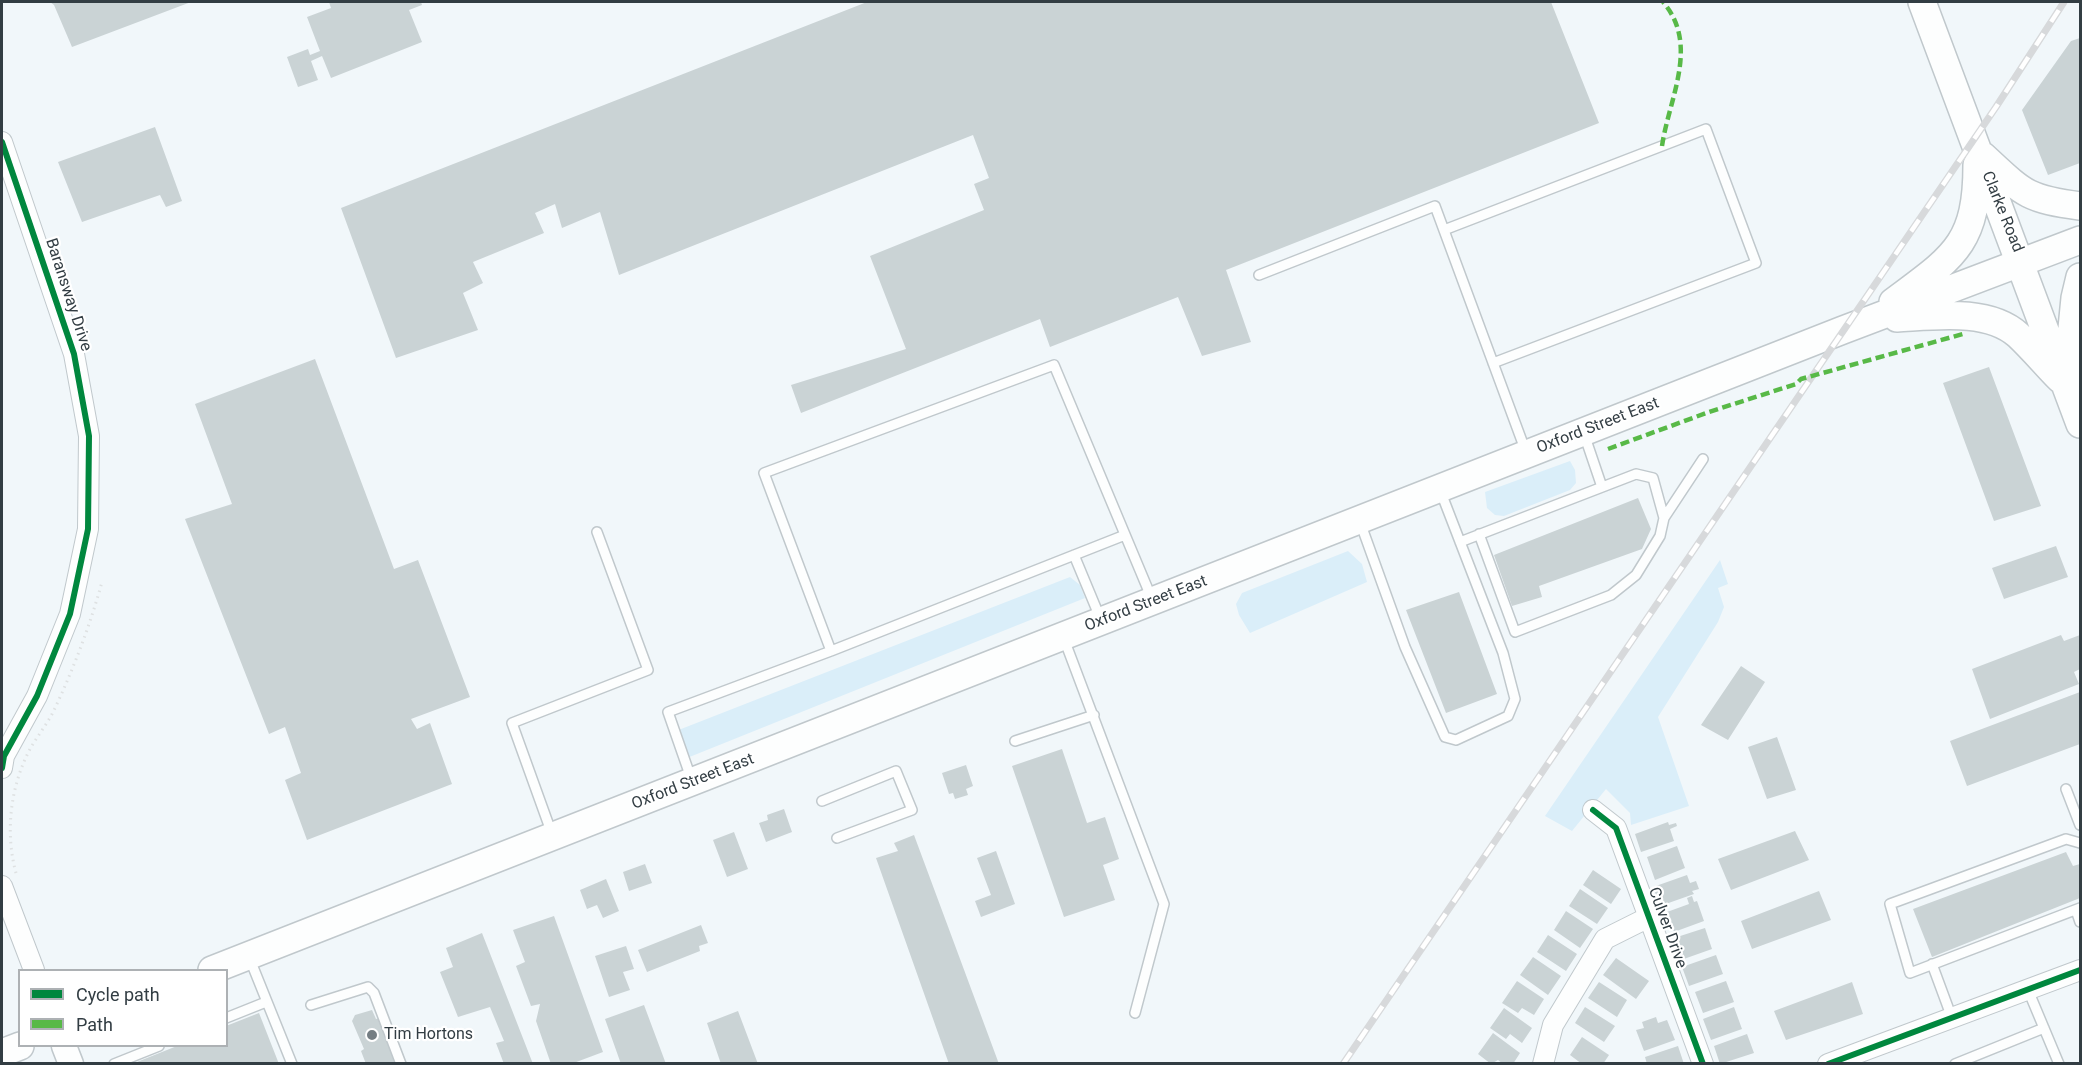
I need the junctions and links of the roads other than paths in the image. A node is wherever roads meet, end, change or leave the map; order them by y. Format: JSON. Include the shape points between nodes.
{"nodes":[{"id":1,"x":1922,"y":2,"type":"edge"},
{"id":2,"x":2,"y":142,"type":"edge"},
{"id":3,"x":1977,"y":151,"type":"junction"},
{"id":4,"x":2080,"y":206,"type":"edge"},
{"id":5,"x":1444,"y":230,"type":"junction"},
{"id":6,"x":2080,"y":240,"type":"edge"},
{"id":7,"x":2022,"y":262,"type":"junction"},
{"id":8,"x":1259,"y":275,"type":"dead end"},
{"id":9,"x":2080,"y":277,"type":"edge"},
{"id":10,"x":1868,"y":321,"type":"junction"},
{"id":11,"x":1493,"y":363,"type":"junction"},
{"id":12,"x":2067,"y":386,"type":"junction"},
{"id":13,"x":2080,"y":424,"type":"edge"},
{"id":14,"x":1583,"y":432,"type":"junction"},
{"id":15,"x":1527,"y":454,"type":"junction"},
{"id":16,"x":1703,"y":459,"type":"dead end"},
{"id":17,"x":1602,"y":487,"type":"junction"},
{"id":18,"x":1440,"y":489,"type":"junction"},
{"id":19,"x":1664,"y":518,"type":"junction"},
{"id":20,"x":1359,"y":520,"type":"junction"},
{"id":21,"x":597,"y":532,"type":"dead end"},
{"id":22,"x":1479,"y":534,"type":"junction"},
{"id":23,"x":1125,"y":535,"type":"junction"},
{"id":24,"x":1460,"y":542,"type":"junction"},
{"id":25,"x":1074,"y":555,"type":"junction"},
{"id":26,"x":1153,"y":601,"type":"junction"},
{"id":27,"x":1102,"y":621,"type":"junction"},
{"id":28,"x":1063,"y":636,"type":"junction"},
{"id":29,"x":831,"y":651,"type":"junction"},
{"id":30,"x":1094,"y":715,"type":"junction"},
{"id":31,"x":1015,"y":741,"type":"dead end"},
{"id":32,"x":2,"y":768,"type":"edge"},
{"id":33,"x":692,"y":782,"type":"junction"},
{"id":34,"x":2066,"y":789,"type":"dead end"},
{"id":35,"x":822,"y":801,"type":"dead end"},
{"id":36,"x":1593,"y":810,"type":"dead end"},
{"id":37,"x":2080,"y":825,"type":"edge"},
{"id":38,"x":553,"y":837,"type":"junction"},
{"id":39,"x":837,"y":838,"type":"dead end"},
{"id":40,"x":2080,"y":843,"type":"edge"},
{"id":41,"x":10,"y":884,"type":"edge"},
{"id":42,"x":2078,"y":909,"type":"edge"},
{"id":43,"x":1649,"y":917,"type":"junction"},
{"id":44,"x":2080,"y":922,"type":"edge"},
{"id":45,"x":248,"y":956,"type":"junction"},
{"id":46,"x":1932,"y":964,"type":"junction"},
{"id":47,"x":34,"y":969,"type":"edge"},
{"id":48,"x":215,"y":969,"type":"edge"},
{"id":49,"x":2080,"y":970,"type":"edge"},
{"id":50,"x":2028,"y":990,"type":"junction"},
{"id":51,"x":266,"y":1002,"type":"junction"},
{"id":52,"x":311,"y":1005,"type":"dead end"},
{"id":53,"x":1135,"y":1013,"type":"dead end"},
{"id":54,"x":228,"y":1017,"type":"edge"},
{"id":55,"x":1952,"y":1018,"type":"junction"},
{"id":56,"x":2044,"y":1028,"type":"junction"},
{"id":57,"x":18,"y":1047,"type":"edge"},
{"id":58,"x":64,"y":1047,"type":"edge"},
{"id":59,"x":156,"y":1047,"type":"edge"},
{"id":60,"x":2,"y":1053,"type":"edge"},
{"id":61,"x":71,"y":1064,"type":"edge"},
{"id":62,"x":114,"y":1064,"type":"edge"},
{"id":63,"x":292,"y":1064,"type":"edge"},
{"id":64,"x":401,"y":1064,"type":"edge"},
{"id":65,"x":1543,"y":1064,"type":"edge"},
{"id":66,"x":1703,"y":1064,"type":"edge"},
{"id":67,"x":1828,"y":1064,"type":"edge"},
{"id":68,"x":1954,"y":1064,"type":"edge"},
{"id":69,"x":2059,"y":1064,"type":"edge"}],
"edges":[{"from":1,"to":3,"type":"main road","name":"Clarke Road"},
{"from":2,"to":32,"type":"street","name":"Baransway Drive","via":[[74,354],[89,436],[88,529],[70,614],[37,696],[4,756]]},
{"from":3,"to":4,"type":"main road","via":[[2032,197]]},
{"from":3,"to":7,"type":"main road","name":"Clarke Road"},
{"from":3,"to":10,"type":"main road","via":[[1977,201],[1963,241],[1941,265]]},
{"from":5,"to":8,"type":"lane","via":[[1435,206]]},
{"from":5,"to":11,"type":"lane"},
{"from":5,"to":11,"type":"lane","via":[[1706,129],[1756,263]]},
{"from":6,"to":7,"type":"main road","name":"Oxford Street East"},
{"from":7,"to":10,"type":"main road","name":"Oxford Street East"},
{"from":7,"to":12,"type":"main road","name":"Clarke Road"},
{"from":9,"to":12,"type":"main road"},
{"from":10,"to":12,"type":"main road","via":[[1959,316],[1995,321],[2018,336]]},
{"from":10,"to":14,"type":"main road","name":"Oxford Street East"},
{"from":11,"to":15,"type":"lane"},
{"from":12,"to":13,"type":"main road","name":"Clarke Road"},
{"from":14,"to":15,"type":"main road","name":"Oxford Street East"},
{"from":14,"to":17,"type":"lane"},
{"from":15,"to":18,"type":"main road","name":"Oxford Street East"},
{"from":16,"to":19,"type":"lane"},
{"from":17,"to":19,"type":"lane","via":[[1636,474],[1653,478]]},
{"from":17,"to":22,"type":"lane"},
{"from":18,"to":20,"type":"main road","name":"Oxford Street East"},
{"from":18,"to":24,"type":"lane"},
{"from":19,"to":22,"type":"lane","via":[[1660,536],[1636,575],[1611,596],[1515,632]]},
{"from":20,"to":24,"type":"lane","via":[[1405,647],[1445,737],[1456,740],[1508,716],[1515,699],[1503,652]]},
{"from":20,"to":26,"type":"main road","name":"Oxford Street East"},
{"from":21,"to":38,"type":"lane","via":[[648,670],[512,723]]},
{"from":22,"to":24,"type":"lane"},
{"from":23,"to":25,"type":"lane"},
{"from":23,"to":26,"type":"lane"},
{"from":23,"to":29,"type":"lane","via":[[1054,365],[764,473]]},
{"from":25,"to":27,"type":"lane"},
{"from":25,"to":29,"type":"lane"},
{"from":26,"to":27,"type":"main road","name":"Oxford Street East"},
{"from":27,"to":28,"type":"main road","name":"Oxford Street East"},
{"from":28,"to":30,"type":"lane"},
{"from":28,"to":33,"type":"main road","name":"Oxford Street East"},
{"from":29,"to":33,"type":"lane","via":[[668,712]]},
{"from":30,"to":31,"type":"lane"},
{"from":30,"to":53,"type":"lane","via":[[1164,904]]},
{"from":33,"to":38,"type":"main road","name":"Oxford Street East"},
{"from":34,"to":37,"type":"lane"},
{"from":35,"to":39,"type":"lane","via":[[896,771],[900,780],[912,810]]},
{"from":36,"to":43,"type":"street","name":"Culver Drive","via":[[1616,828]]},
{"from":38,"to":45,"type":"main road","name":"Oxford Street East"},
{"from":40,"to":46,"type":"lane","via":[[2066,839],[1890,904],[1910,973]]},
{"from":41,"to":47,"type":"street"},
{"from":42,"to":44,"type":"lane"},
{"from":42,"to":46,"type":"lane"},
{"from":43,"to":65,"type":"street","name":"Culver Drive","via":[[1605,939],[1553,1025]]},
{"from":43,"to":66,"type":"street","name":"Culver Drive"},
{"from":45,"to":48,"type":"main road","name":"Oxford Street East"},
{"from":45,"to":51,"type":"lane"},
{"from":46,"to":55,"type":"lane"},
{"from":49,"to":50,"type":"street"},
{"from":50,"to":55,"type":"street"},
{"from":50,"to":56,"type":"lane"},
{"from":51,"to":54,"type":"lane"},
{"from":51,"to":63,"type":"lane"},
{"from":52,"to":64,"type":"lane","via":[[368,987],[374,993]]},
{"from":55,"to":67,"type":"street"},
{"from":56,"to":68,"type":"lane"},
{"from":56,"to":69,"type":"lane"},
{"from":57,"to":60,"type":"main road"},
{"from":58,"to":61,"type":"street"},
{"from":59,"to":62,"type":"lane"}]}
